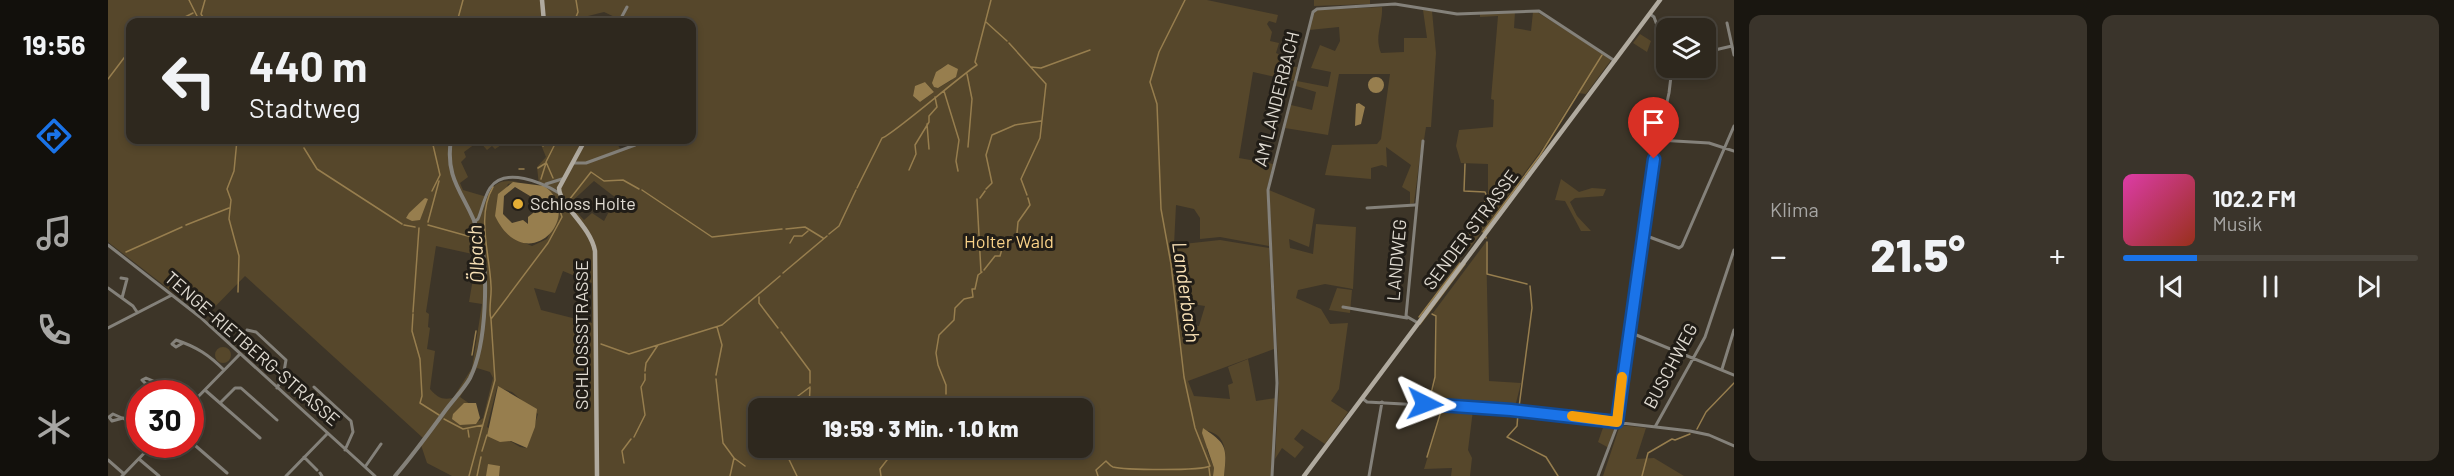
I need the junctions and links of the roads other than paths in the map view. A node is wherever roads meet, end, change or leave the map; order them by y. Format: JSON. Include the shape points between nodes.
{"nodes":[{"id":1,"x":542,"y":0,"type":"edge"},
{"id":2,"x":1660,"y":0,"type":"edge"},
{"id":3,"x":627,"y":8,"type":"dead end"},
{"id":4,"x":1650,"y":13,"type":"junction"},
{"id":5,"x":544,"y":18,"type":"edge"},
{"id":6,"x":621,"y":18,"type":"edge"},
{"id":7,"x":1656,"y":23,"type":"edge"},
{"id":8,"x":1727,"y":23,"type":"dead end"},
{"id":9,"x":1732,"y":46,"type":"junction"},
{"id":10,"x":1716,"y":50,"type":"edge"},
{"id":11,"x":1734,"y":55,"type":"edge"},
{"id":12,"x":1615,"y":60,"type":"junction"},
{"id":13,"x":1670,"y":78,"type":"edge"},
{"id":14,"x":1734,"y":126,"type":"edge"},
{"id":15,"x":1658,"y":140,"type":"junction"},
{"id":16,"x":1423,"y":141,"type":"dead end"},
{"id":17,"x":451,"y":144,"type":"edge"},
{"id":18,"x":583,"y":144,"type":"edge"},
{"id":19,"x":635,"y":145,"type":"dead end"},
{"id":20,"x":1725,"y":147,"type":"junction"},
{"id":21,"x":1734,"y":151,"type":"edge"},
{"id":22,"x":574,"y":163,"type":"junction"},
{"id":23,"x":562,"y":179,"type":"junction"},
{"id":24,"x":546,"y":184,"type":"junction"},
{"id":25,"x":560,"y":193,"type":"junction"},
{"id":26,"x":1415,"y":205,"type":"junction"},
{"id":27,"x":1367,"y":208,"type":"dead end"},
{"id":28,"x":474,"y":222,"type":"junction"},
{"id":29,"x":1644,"y":235,"type":"junction"},
{"id":30,"x":108,"y":245,"type":"edge"},
{"id":31,"x":1734,"y":250,"type":"edge"},
{"id":32,"x":121,"y":278,"type":"dead end"},
{"id":33,"x":108,"y":288,"type":"edge"},
{"id":34,"x":172,"y":295,"type":"junction"},
{"id":35,"x":122,"y":298,"type":"junction"},
{"id":36,"x":1343,"y":307,"type":"dead end"},
{"id":37,"x":138,"y":312,"type":"junction"},
{"id":38,"x":1407,"y":318,"type":"junction"},
{"id":39,"x":1418,"y":323,"type":"junction"},
{"id":40,"x":108,"y":328,"type":"edge"},
{"id":41,"x":247,"y":330,"type":"dead end"},
{"id":42,"x":1734,"y":330,"type":"edge"},
{"id":43,"x":1629,"y":332,"type":"junction"},
{"id":44,"x":183,"y":343,"type":"dead end"},
{"id":45,"x":240,"y":354,"type":"junction"},
{"id":46,"x":1695,"y":358,"type":"junction"},
{"id":47,"x":1722,"y":369,"type":"junction"},
{"id":48,"x":224,"y":370,"type":"junction"},
{"id":49,"x":1734,"y":375,"type":"edge"},
{"id":50,"x":314,"y":387,"type":"dead end"},
{"id":51,"x":277,"y":388,"type":"junction"},
{"id":52,"x":206,"y":390,"type":"joint"},
{"id":53,"x":1362,"y":399,"type":"junction"},
{"id":54,"x":1382,"y":402,"type":"junction"},
{"id":55,"x":220,"y":403,"type":"junction"},
{"id":56,"x":123,"y":418,"type":"dead end"},
{"id":57,"x":126,"y":419,"type":"edge"},
{"id":58,"x":277,"y":420,"type":"dead end"},
{"id":59,"x":1617,"y":422,"type":"junction"},
{"id":60,"x":1655,"y":427,"type":"junction"},
{"id":61,"x":327,"y":434,"type":"junction"},
{"id":62,"x":260,"y":438,"type":"dead end"},
{"id":63,"x":381,"y":444,"type":"dead end"},
{"id":64,"x":1734,"y":446,"type":"edge"},
{"id":65,"x":345,"y":450,"type":"junction"},
{"id":66,"x":204,"y":453,"type":"edge"},
{"id":67,"x":304,"y":457,"type":"junction"},
{"id":68,"x":139,"y":459,"type":"joint"},
{"id":69,"x":108,"y":460,"type":"edge"},
{"id":70,"x":365,"y":467,"type":"junction"},
{"id":71,"x":227,"y":473,"type":"dead end"},
{"id":72,"x":320,"y":473,"type":"edge"},
{"id":73,"x":123,"y":475,"type":"edge"},
{"id":74,"x":159,"y":476,"type":"edge"},
{"id":75,"x":286,"y":476,"type":"edge"},
{"id":76,"x":375,"y":476,"type":"edge"},
{"id":77,"x":395,"y":476,"type":"edge"},
{"id":78,"x":597,"y":476,"type":"edge"},
{"id":79,"x":1272,"y":476,"type":"edge"},
{"id":80,"x":1304,"y":476,"type":"edge"},
{"id":81,"x":1369,"y":476,"type":"edge"},
{"id":82,"x":1599,"y":476,"type":"edge"}],
"edges":[{"from":1,"to":5,"type":"main road"},
{"from":2,"to":4,"type":"main road","name":"SENDER STRASSE"},
{"from":3,"to":6,"type":"street"},
{"from":4,"to":7,"type":"street"},
{"from":4,"to":12,"type":"main road","name":"SENDER STRASSE"},
{"from":8,"to":9,"type":"street"},
{"from":9,"to":10,"type":"street"},
{"from":9,"to":11,"type":"street"},
{"from":12,"to":39,"type":"main road","name":"SENDER STRASSE"},
{"from":12,"to":79,"type":"street","name":"AM LANDERBACH","via":[[1539,11],[1456,14],[1395,4],[1313,12],[1268,190],[1277,383]]},
{"from":13,"to":15,"type":"street"},
{"from":14,"to":20,"type":"street"},
{"from":15,"to":20,"type":"street"},
{"from":15,"to":29,"type":"street"},
{"from":16,"to":26,"type":"street","name":"LANDWEG"},
{"from":17,"to":28,"type":"street","via":[[453,179]]},
{"from":18,"to":22,"type":"main road"},
{"from":19,"to":22,"type":"street","via":[[586,163]]},
{"from":20,"to":21,"type":"street"},
{"from":20,"to":29,"type":"street","via":[[1682,246],[1678,248]]},
{"from":22,"to":23,"type":"main road"},
{"from":23,"to":24,"type":"street"},
{"from":23,"to":25,"type":"main road"},
{"from":24,"to":25,"type":"street"},
{"from":24,"to":28,"type":"street","via":[[502,179],[491,187]]},
{"from":25,"to":78,"type":"main road","name":"SCHLOSSSTRASSE","via":[[586,228],[595,251]]},
{"from":26,"to":27,"type":"street","name":"LANDWEG"},
{"from":26,"to":38,"type":"street","name":"LANDWEG"},
{"from":28,"to":77,"type":"street","via":[[481,245],[484,297],[474,368],[469,380]]},
{"from":29,"to":43,"type":"street"},
{"from":30,"to":34,"type":"street","name":"TENGE-RIETBERG-STRASSE"},
{"from":31,"to":46,"type":"street","name":"BUSCHWEG"},
{"from":32,"to":35,"type":"street","via":[[127,279]]},
{"from":33,"to":35,"type":"street"},
{"from":34,"to":37,"type":"street"},
{"from":34,"to":45,"type":"street","name":"TENGE-RIETBERG-STRASSE"},
{"from":35,"to":37,"type":"street"},
{"from":36,"to":38,"type":"street","name":"LANDWEG"},
{"from":37,"to":40,"type":"street"},
{"from":38,"to":39,"type":"street","name":"LANDWEG"},
{"from":39,"to":53,"type":"main road","name":"SENDER STRASSE"},
{"from":41,"to":51,"type":"street","via":[[256,332],[286,360]]},
{"from":42,"to":47,"type":"street"},
{"from":43,"to":46,"type":"street"},
{"from":43,"to":59,"type":"street"},
{"from":44,"to":48,"type":"street","via":[[201,349]]},
{"from":45,"to":48,"type":"street"},
{"from":45,"to":51,"type":"street","name":"TENGE-RIETBERG-STRASSE"},
{"from":46,"to":47,"type":"street"},
{"from":46,"to":60,"type":"street","name":"BUSCHWEG"},
{"from":47,"to":49,"type":"street"},
{"from":48,"to":52,"type":"street"},
{"from":50,"to":65,"type":"street","via":[[351,421],[353,432]]},
{"from":51,"to":61,"type":"street","name":"TENGE-RIETBERG-STRASSE"},
{"from":52,"to":55,"type":"street"},
{"from":53,"to":54,"type":"street"},
{"from":53,"to":80,"type":"main road","name":"SENDER STRASSE"},
{"from":54,"to":59,"type":"street"},
{"from":54,"to":81,"type":"street"},
{"from":55,"to":58,"type":"street","via":[[235,388],[242,388]]},
{"from":55,"to":62,"type":"street"},
{"from":56,"to":57,"type":"street"},
{"from":59,"to":60,"type":"street"},
{"from":59,"to":82,"type":"street"},
{"from":60,"to":64,"type":"street","via":[[1709,435]]},
{"from":61,"to":65,"type":"street","name":"TENGE-RIETBERG-STRASSE"},
{"from":61,"to":67,"type":"street"},
{"from":63,"to":70,"type":"street"},
{"from":65,"to":70,"type":"street","name":"TENGE-RIETBERG-STRASSE"},
{"from":66,"to":71,"type":"street"},
{"from":67,"to":72,"type":"street"},
{"from":67,"to":75,"type":"street"},
{"from":68,"to":73,"type":"street"},
{"from":68,"to":74,"type":"street"},
{"from":69,"to":73,"type":"street"},
{"from":70,"to":76,"type":"street","name":"TENGE-RIETBERG-STRASSE"}]}
